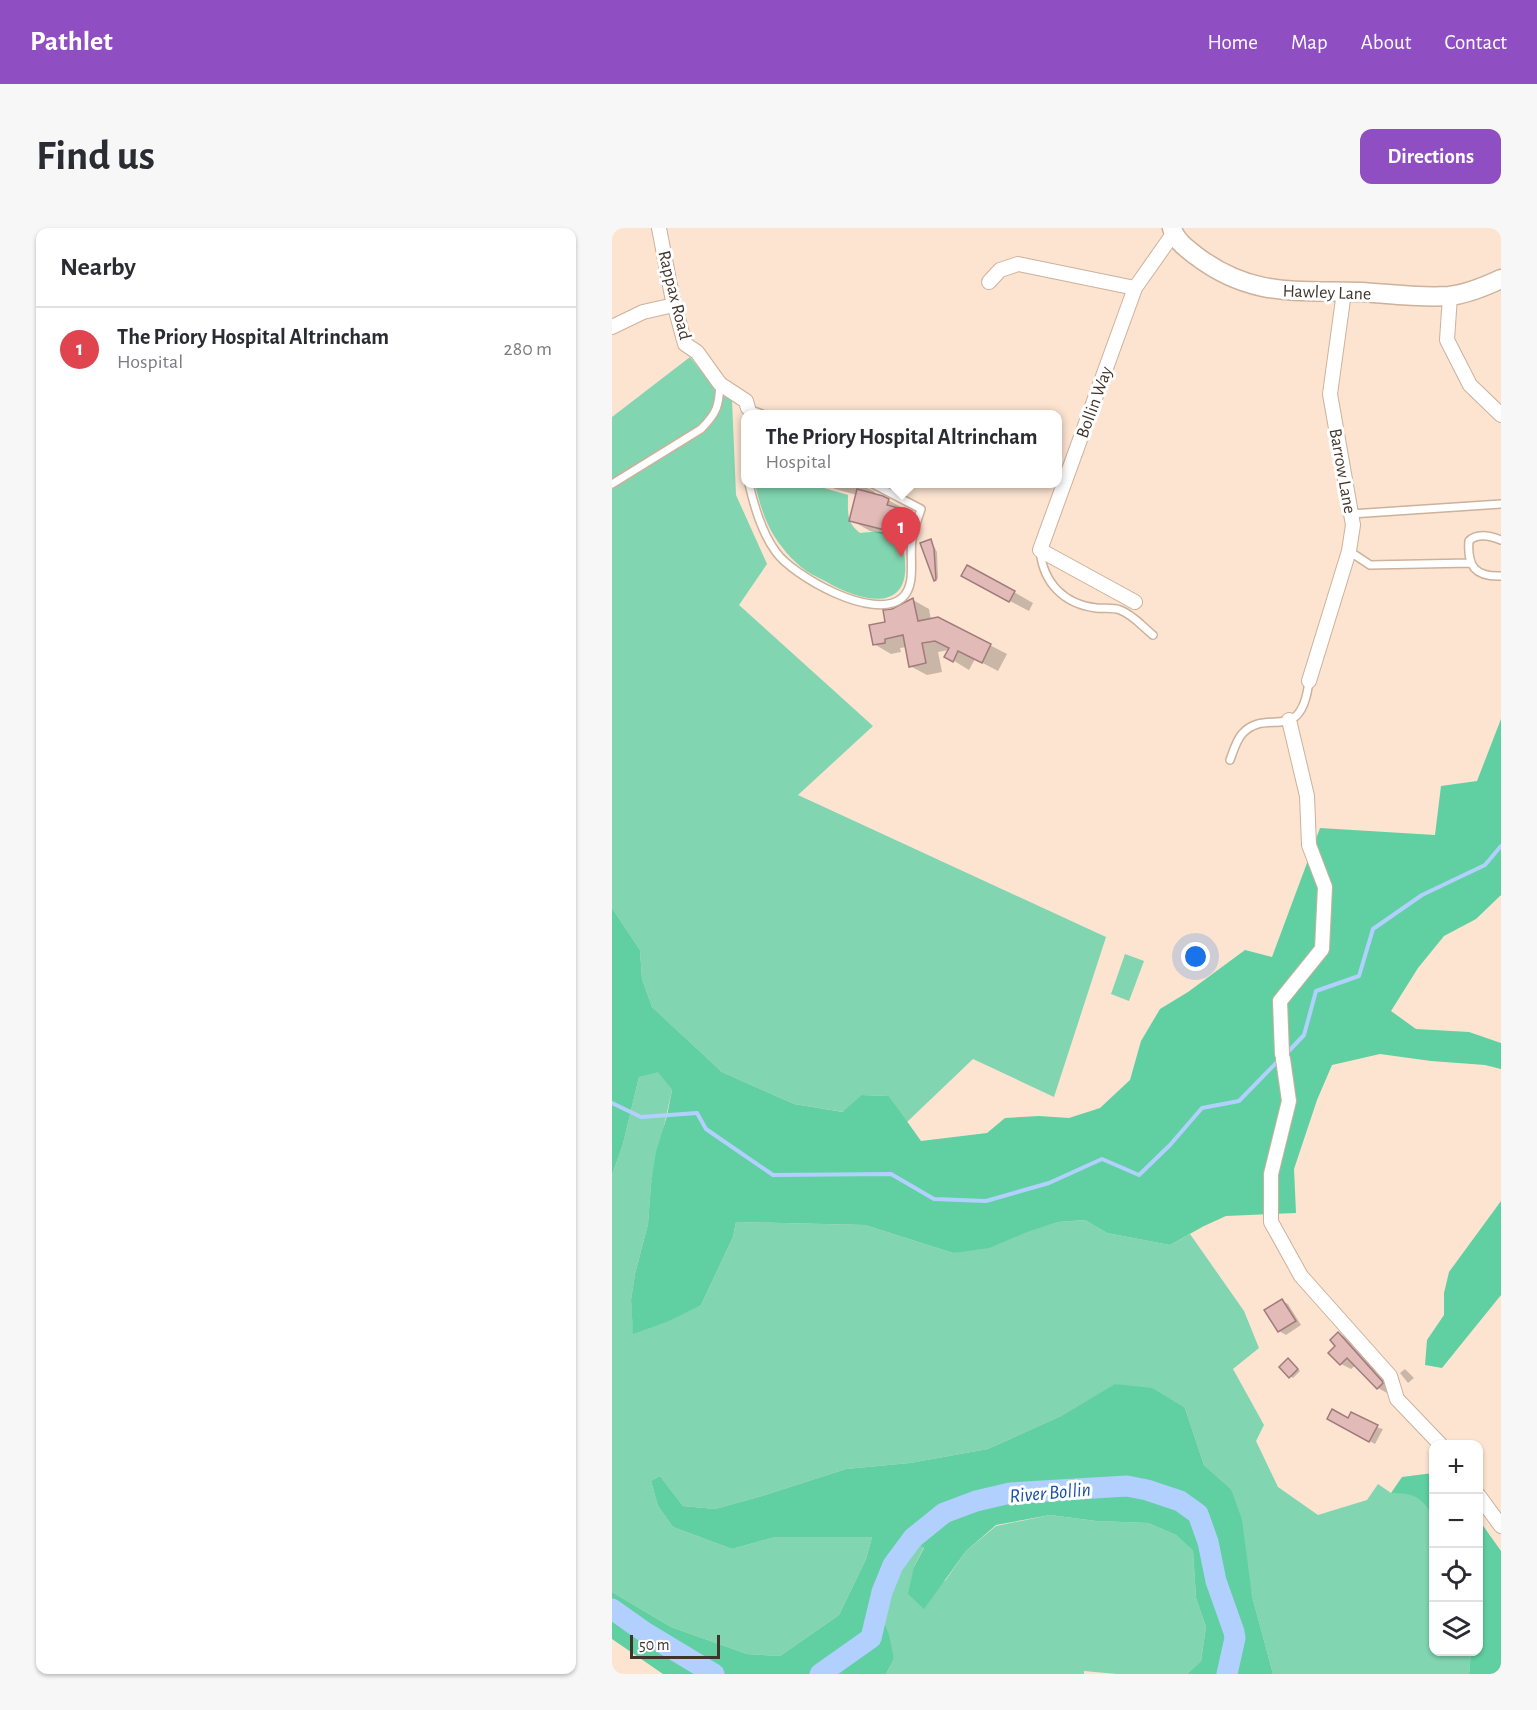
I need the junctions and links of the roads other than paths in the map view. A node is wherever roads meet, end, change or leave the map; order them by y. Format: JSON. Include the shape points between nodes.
{"nodes":[{"id":1,"x":659,"y":228,"type":"edge"},
{"id":2,"x":1173,"y":231,"type":"edge"},
{"id":3,"x":1501,"y":279,"type":"edge"},
{"id":4,"x":989,"y":282,"type":"dead end"},
{"id":5,"x":1135,"y":288,"type":"junction"},
{"id":6,"x":1344,"y":292,"type":"junction"},
{"id":7,"x":1450,"y":296,"type":"junction"},
{"id":8,"x":674,"y":304,"type":"junction"},
{"id":9,"x":612,"y":327,"type":"edge"},
{"id":10,"x":720,"y":384,"type":"junction"},
{"id":11,"x":748,"y":410,"type":"edge"},
{"id":12,"x":1501,"y":415,"type":"edge"},
{"id":13,"x":612,"y":484,"type":"edge"},
{"id":14,"x":751,"y":488,"type":"edge"},
{"id":15,"x":882,"y":488,"type":"edge"},
{"id":16,"x":1501,"y":504,"type":"edge"},
{"id":17,"x":1352,"y":514,"type":"junction"},
{"id":18,"x":1501,"y":540,"type":"edge"},
{"id":19,"x":1040,"y":550,"type":"junction"},
{"id":20,"x":1348,"y":551,"type":"junction"},
{"id":21,"x":1470,"y":563,"type":"junction"},
{"id":22,"x":1501,"y":576,"type":"edge"},
{"id":23,"x":1135,"y":602,"type":"dead end"},
{"id":24,"x":1153,"y":635,"type":"dead end"},
{"id":25,"x":1309,"y":681,"type":"joint"},
{"id":26,"x":1289,"y":720,"type":"junction"},
{"id":27,"x":1230,"y":760,"type":"dead end"},
{"id":28,"x":1436,"y":1440,"type":"edge"},
{"id":29,"x":1483,"y":1501,"type":"edge"},
{"id":30,"x":1501,"y":1526,"type":"edge"}],
"edges":[{"from":1,"to":8,"type":"street","name":"Rappax Road"},
{"from":2,"to":5,"type":"street","name":"Bollin Way"},
{"from":2,"to":6,"type":"street","name":"Hawley Lane","via":[[1184,247],[1242,282],[1273,290]]},
{"from":3,"to":7,"type":"street","name":"Hawley Lane"},
{"from":4,"to":5,"type":"street","via":[[1000,270],[1018,264]]},
{"from":5,"to":19,"type":"street","name":"Bollin Way"},
{"from":6,"to":7,"type":"street","name":"Hawley Lane"},
{"from":6,"to":17,"type":"street","name":"Barrow Lane","via":[[1330,394]]},
{"from":7,"to":12,"type":"street","via":[[1447,340],[1470,385]]},
{"from":8,"to":9,"type":"street","via":[[643,312]]},
{"from":8,"to":10,"type":"street","name":"Rappax Road","via":[[685,344],[697,352]]},
{"from":10,"to":11,"type":"street","name":"Rappax Road","via":[[746,401]]},
{"from":10,"to":13,"type":"lane","via":[[719,406],[701,429]]},
{"from":14,"to":15,"type":"lane","via":[[761,522],[775,551],[786,563],[841,596],[865,603],[893,603],[908,591],[912,538],[921,509]]},
{"from":16,"to":17,"type":"lane"},
{"from":17,"to":20,"type":"street","name":"Barrow Lane"},
{"from":18,"to":21,"type":"lane","via":[[1473,537],[1469,541]]},
{"from":19,"to":23,"type":"street"},
{"from":19,"to":24,"type":"lane","via":[[1045,572],[1061,595],[1084,606],[1120,610]]},
{"from":20,"to":21,"type":"lane","via":[[1370,566]]},
{"from":20,"to":25,"type":"street","name":"Barrow Lane"},
{"from":21,"to":22,"type":"lane","via":[[1482,575]]},
{"from":25,"to":26,"type":"lane","via":[[1298,716]]},
{"from":26,"to":27,"type":"lane","via":[[1251,727],[1241,734]]},
{"from":26,"to":28,"type":"street","via":[[1307,796],[1309,845],[1325,887],[1322,949],[1280,1001],[1289,1101],[1271,1174],[1270,1222],[1301,1276],[1390,1376],[1397,1399]]},
{"from":29,"to":30,"type":"street"}]}
